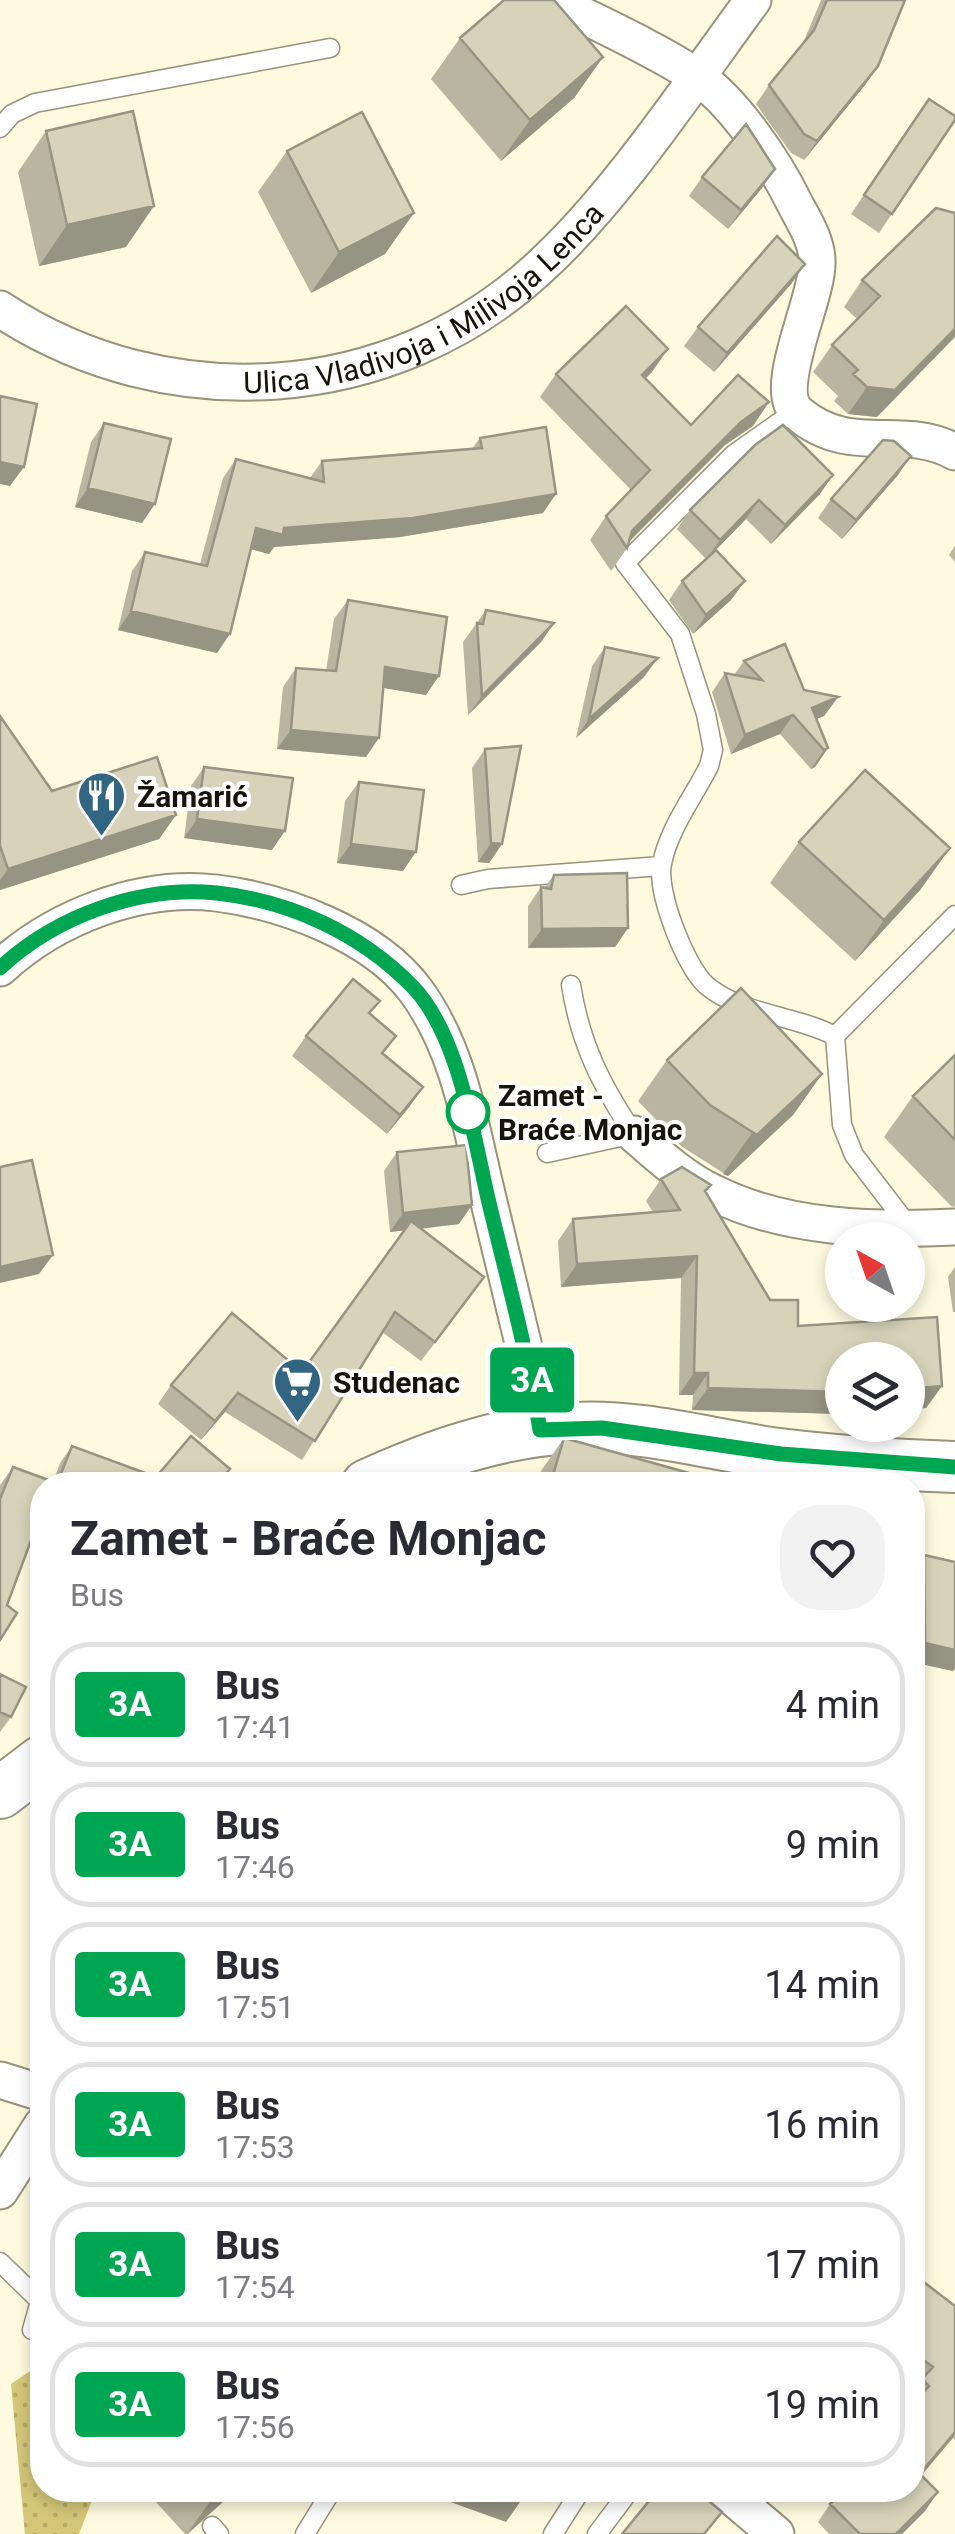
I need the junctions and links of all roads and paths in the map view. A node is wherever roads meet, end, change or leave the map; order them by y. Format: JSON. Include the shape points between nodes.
{"nodes":[{"id":1,"x":552,"y":0,"type":"edge"},
{"id":2,"x":753,"y":0,"type":"edge"},
{"id":3,"x":330,"y":48,"type":"dead end"},
{"id":4,"x":697,"y":76,"type":"junction"},
{"id":5,"x":0,"y":128,"type":"edge"},
{"id":6,"x":0,"y":308,"type":"edge"},
{"id":7,"x":794,"y":410,"type":"junction"},
{"id":8,"x":947,"y":438,"type":"edge"},
{"id":9,"x":660,"y":866,"type":"junction"},
{"id":10,"x":461,"y":885,"type":"dead end"},
{"id":11,"x":955,"y":916,"type":"edge"},
{"id":12,"x":0,"y":968,"type":"edge"},
{"id":13,"x":571,"y":985,"type":"dead end"},
{"id":14,"x":835,"y":1036,"type":"junction"},
{"id":15,"x":634,"y":1134,"type":"junction"},
{"id":16,"x":547,"y":1153,"type":"dead end"},
{"id":17,"x":825,"y":1222,"type":"edge"},
{"id":18,"x":905,"y":1222,"type":"edge"},
{"id":19,"x":955,"y":1227,"type":"edge"},
{"id":20,"x":925,"y":1229,"type":"edge"},
{"id":21,"x":540,"y":1430,"type":"junction"},
{"id":22,"x":955,"y":1467,"type":"edge"},
{"id":23,"x":438,"y":1470,"type":"edge"},
{"id":24,"x":30,"y":1770,"type":"edge"},
{"id":25,"x":0,"y":1793,"type":"edge"},
{"id":26,"x":0,"y":2080,"type":"edge"},
{"id":27,"x":30,"y":2089,"type":"edge"},
{"id":28,"x":30,"y":2144,"type":"edge"},
{"id":29,"x":0,"y":2191,"type":"edge"},
{"id":30,"x":0,"y":2262,"type":"edge"},
{"id":31,"x":30,"y":2290,"type":"edge"},
{"id":32,"x":325,"y":2502,"type":"edge"},
{"id":33,"x":573,"y":2502,"type":"edge"},
{"id":34,"x":621,"y":2502,"type":"edge"},
{"id":35,"x":736,"y":2502,"type":"edge"},
{"id":36,"x":765,"y":2531,"type":"edge"},
{"id":37,"x":305,"y":2534,"type":"edge"},
{"id":38,"x":553,"y":2534,"type":"edge"},
{"id":39,"x":597,"y":2534,"type":"edge"}],
"edges":[{"from":1,"to":4,"type":"street"},
{"from":2,"to":4,"type":"street","name":"Ulica Vladivoja i Milivoja Lenca"},
{"from":3,"to":5,"type":"lane","via":[[34,103]]},
{"from":4,"to":6,"type":"street","name":"Ulica Vladivoja i Milivoja Lenca","via":[[540,268],[496,304],[374,362],[256,383],[175,380],[88,354],[37,333]]},
{"from":4,"to":7,"type":"street","via":[[749,130],[812,238],[818,259],[813,297],[787,391]]},
{"from":7,"to":8,"type":"street","via":[[839,437]]},
{"from":7,"to":9,"type":"lane","via":[[734,454],[625,563],[680,634],[712,750]]},
{"from":9,"to":10,"type":"lane"},
{"from":9,"to":14,"type":"lane","via":[[676,935],[707,986],[758,1012]]},
{"from":11,"to":14,"type":"lane"},
{"from":12,"to":21,"type":"street","via":[[30,940],[74,919],[137,897],[198,891],[252,897],[304,913],[414,988],[457,1071]]},
{"from":13,"to":15,"type":"lane","via":[[578,1030],[600,1083]]},
{"from":14,"to":18,"type":"lane","via":[[842,1125],[854,1155]]},
{"from":15,"to":16,"type":"lane"},
{"from":15,"to":17,"type":"street","via":[[716,1194]]},
{"from":19,"to":20,"type":"street"},
{"from":21,"to":22,"type":"main road","via":[[602,1428],[781,1454]]},
{"from":21,"to":23,"type":"main road"},
{"from":24,"to":25,"type":"main road"},
{"from":26,"to":27,"type":"street"},
{"from":28,"to":29,"type":"street"},
{"from":30,"to":31,"type":"lane"},
{"from":32,"to":37,"type":"lane"},
{"from":33,"to":38,"type":"lane"},
{"from":34,"to":39,"type":"lane"},
{"from":35,"to":36,"type":"street"}]}
